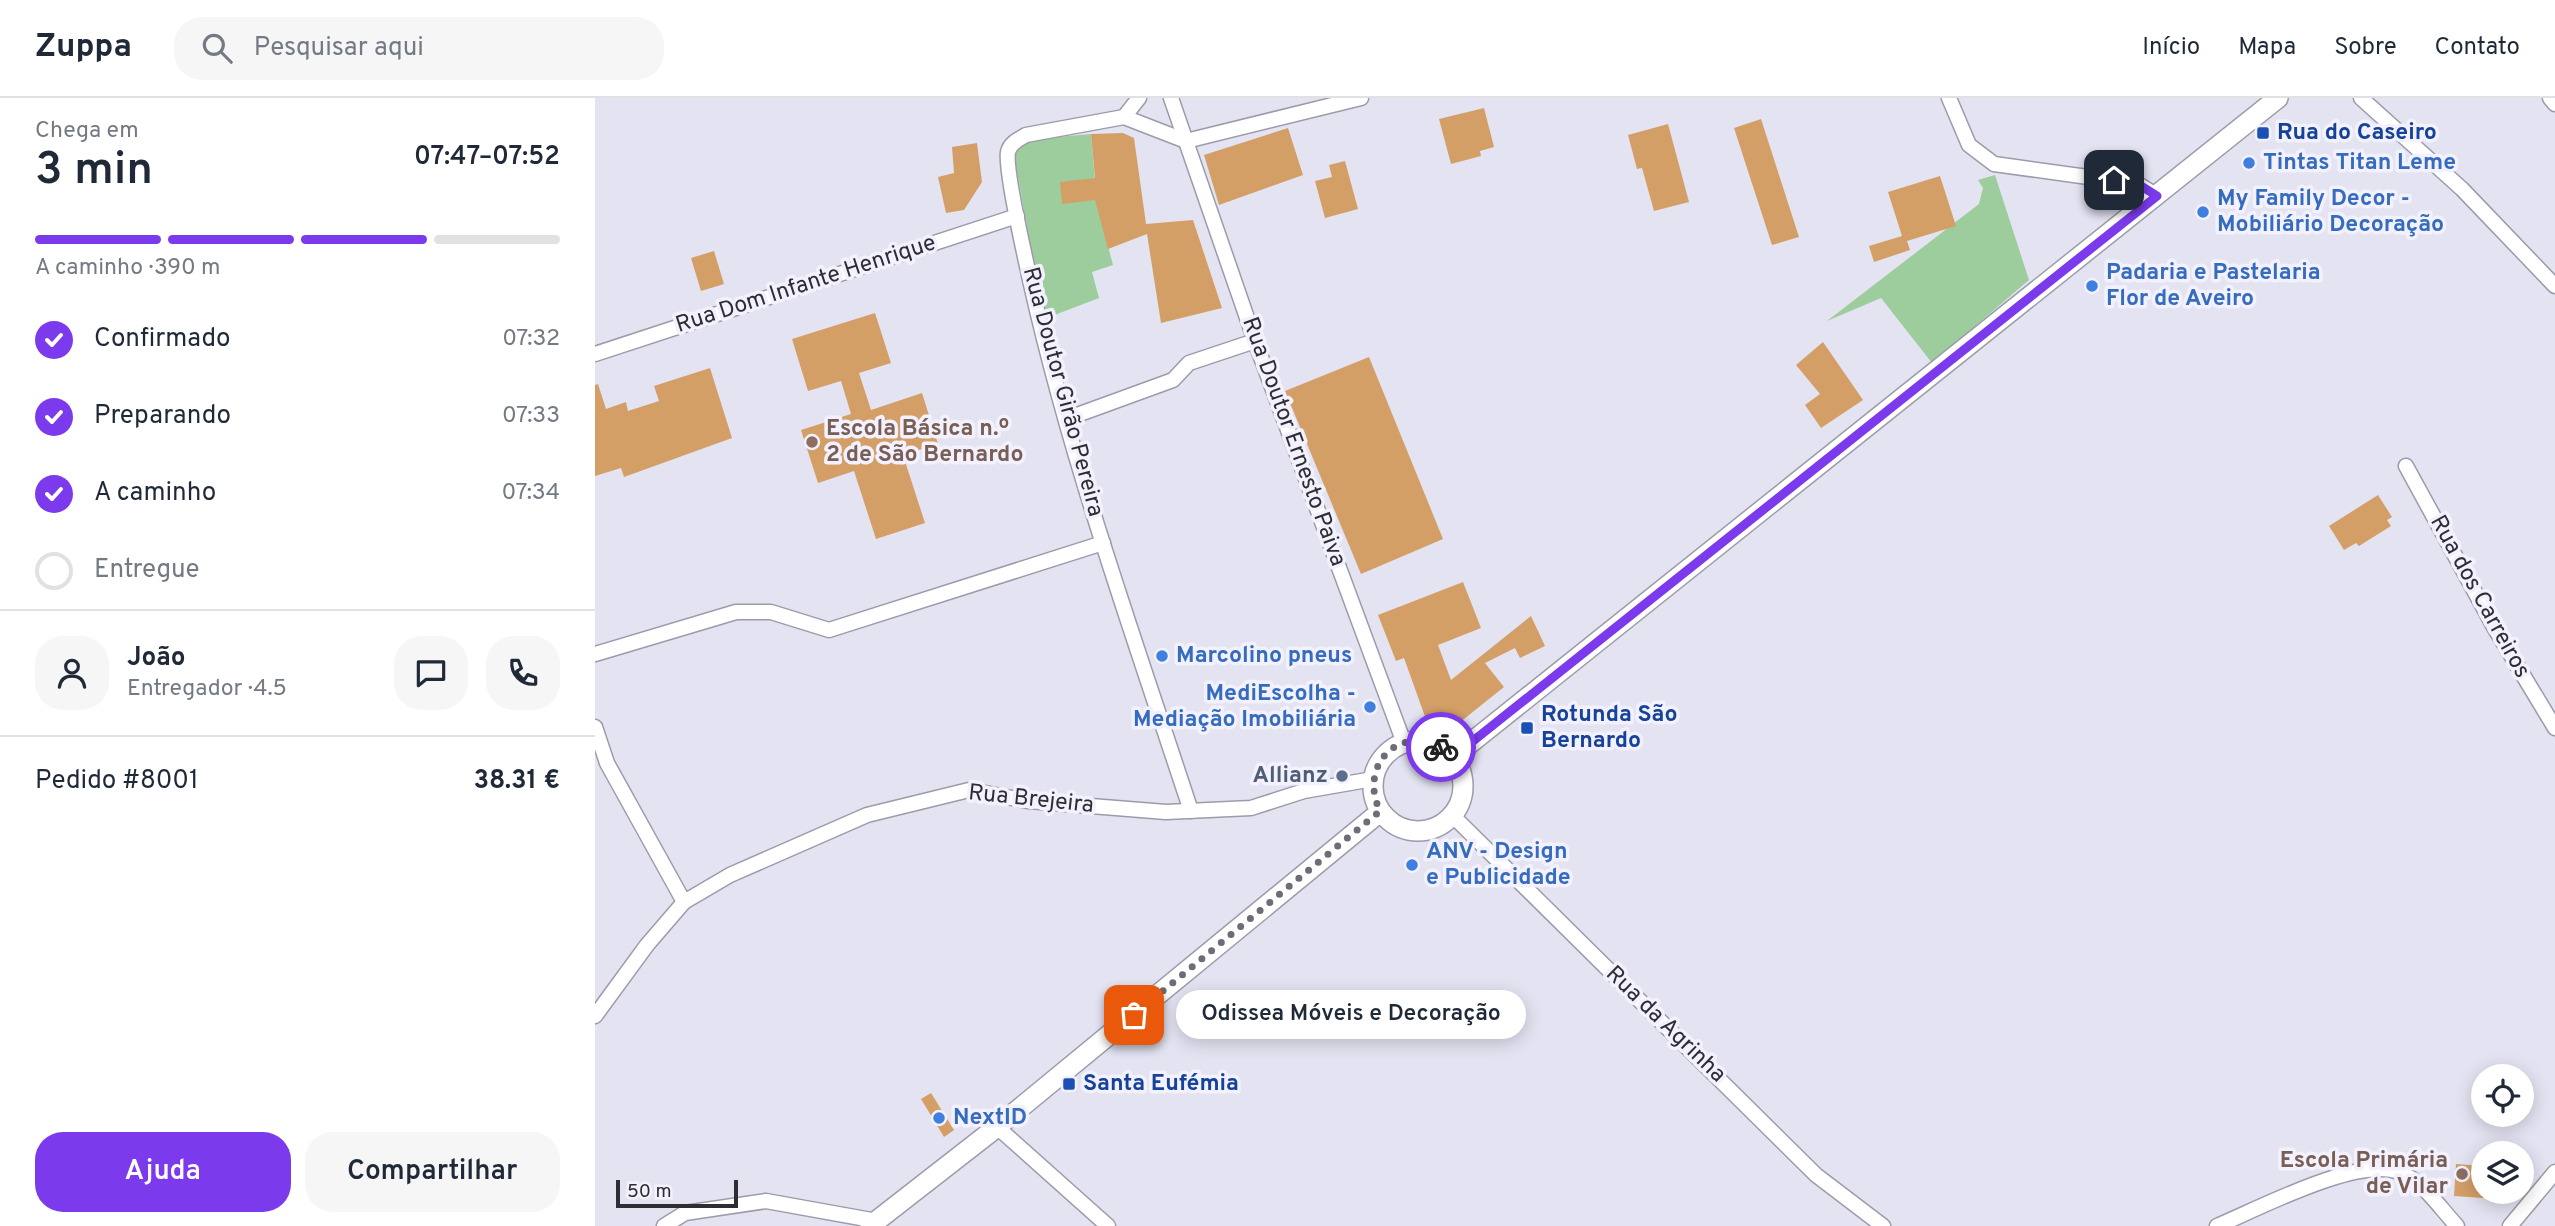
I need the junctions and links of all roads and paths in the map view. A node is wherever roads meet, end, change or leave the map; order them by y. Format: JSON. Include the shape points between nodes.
{"nodes":[{"id":1,"x":1139,"y":98,"type":"edge"},
{"id":2,"x":1171,"y":98,"type":"edge"},
{"id":3,"x":1361,"y":98,"type":"edge"},
{"id":4,"x":1949,"y":98,"type":"edge"},
{"id":5,"x":2278,"y":98,"type":"edge"},
{"id":6,"x":2361,"y":98,"type":"edge"},
{"id":7,"x":2550,"y":98,"type":"edge"},
{"id":8,"x":2555,"y":104,"type":"edge"},
{"id":9,"x":1124,"y":117,"type":"junction"},
{"id":10,"x":1186,"y":141,"type":"junction"},
{"id":11,"x":2157,"y":196,"type":"junction"},
{"id":12,"x":1017,"y":216,"type":"junction"},
{"id":13,"x":2555,"y":286,"type":"edge"},
{"id":14,"x":1255,"y":341,"type":"junction"},
{"id":15,"x":595,"y":354,"type":"edge"},
{"id":16,"x":1066,"y":419,"type":"junction"},
{"id":17,"x":2406,"y":466,"type":"dead end"},
{"id":18,"x":1103,"y":543,"type":"junction"},
{"id":19,"x":595,"y":654,"type":"edge"},
{"id":20,"x":595,"y":727,"type":"edge"},
{"id":21,"x":2555,"y":728,"type":"edge"},
{"id":22,"x":1404,"y":743,"type":"junction"},
{"id":23,"x":1453,"y":757,"type":"junction"},
{"id":24,"x":1373,"y":779,"type":"junction"},
{"id":25,"x":1191,"y":811,"type":"junction"},
{"id":26,"x":1380,"y":811,"type":"junction"},
{"id":27,"x":1453,"y":816,"type":"junction"},
{"id":28,"x":684,"y":902,"type":"junction"},
{"id":29,"x":595,"y":1016,"type":"edge"},
{"id":30,"x":996,"y":1127,"type":"junction"},
{"id":31,"x":2555,"y":1172,"type":"edge"},
{"id":32,"x":873,"y":1223,"type":"edge"},
{"id":33,"x":664,"y":1226,"type":"edge"},
{"id":34,"x":1108,"y":1226,"type":"edge"},
{"id":35,"x":1883,"y":1226,"type":"edge"},
{"id":36,"x":2217,"y":1226,"type":"edge"},
{"id":37,"x":2457,"y":1226,"type":"edge"},
{"id":38,"x":2510,"y":1226,"type":"edge"}],
"edges":[{"from":1,"to":9,"type":"street"},
{"from":2,"to":10,"type":"street","name":"Rua Doutor Ernesto Paiva"},
{"from":3,"to":10,"type":"street"},
{"from":4,"to":11,"type":"street","via":[[1969,145],[1994,164],[2138,184]]},
{"from":5,"to":11,"type":"main road"},
{"from":6,"to":13,"type":"street","via":[[2462,189]]},
{"from":7,"to":8,"type":"street"},
{"from":9,"to":10,"type":"street"},
{"from":9,"to":12,"type":"street","name":"Rua Doutor Girão Pereira","via":[[1015,141],[1008,153]]},
{"from":10,"to":14,"type":"street","name":"Rua Doutor Ernesto Paiva"},
{"from":11,"to":23,"type":"main road"},
{"from":12,"to":15,"type":"street","name":"Rua Dom Infante Henrique"},
{"from":12,"to":16,"type":"street","name":"Rua Doutor Girão Pereira","via":[[1042,335]]},
{"from":14,"to":16,"type":"street","via":[[1189,363],[1173,380]]},
{"from":14,"to":22,"type":"street","name":"Rua Doutor Ernesto Paiva"},
{"from":16,"to":18,"type":"street","name":"Rua Doutor Girão Pereira"},
{"from":17,"to":21,"type":"street","name":"Rua dos Carreiros"},
{"from":18,"to":19,"type":"street","via":[[829,630],[771,612],[736,612]]},
{"from":18,"to":25,"type":"street","name":"Rua Doutor Girão Pereira"},
{"from":20,"to":28,"type":"street","via":[[607,763]]},
{"from":22,"to":23,"type":"main road","via":[[1431,742]]},
{"from":22,"to":24,"type":"main road","via":[[1383,757]]},
{"from":23,"to":27,"type":"main road","via":[[1460,768],[1463,793]]},
{"from":24,"to":25,"type":"street","name":"Rua Brejeira","via":[[1315,789],[1251,808]]},
{"from":24,"to":26,"type":"main road"},
{"from":25,"to":28,"type":"street","name":"Rua Brejeira","via":[[1028,802],[969,790],[867,816],[730,875]]},
{"from":26,"to":27,"type":"main road","via":[[1401,829],[1415,832],[1429,831]]},
{"from":26,"to":30,"type":"main road"},
{"from":27,"to":35,"type":"street","name":"Rua da Agrinha","via":[[1816,1175]]},
{"from":28,"to":29,"type":"street","name":"Rua Brejeira"},
{"from":30,"to":32,"type":"main road"},
{"from":30,"to":34,"type":"street"},
{"from":31,"to":38,"type":"street"},
{"from":32,"to":33,"type":"street","via":[[766,1200],[685,1213]]},
{"from":36,"to":37,"type":"street","via":[[2329,1179],[2376,1167],[2415,1181]]}]}
